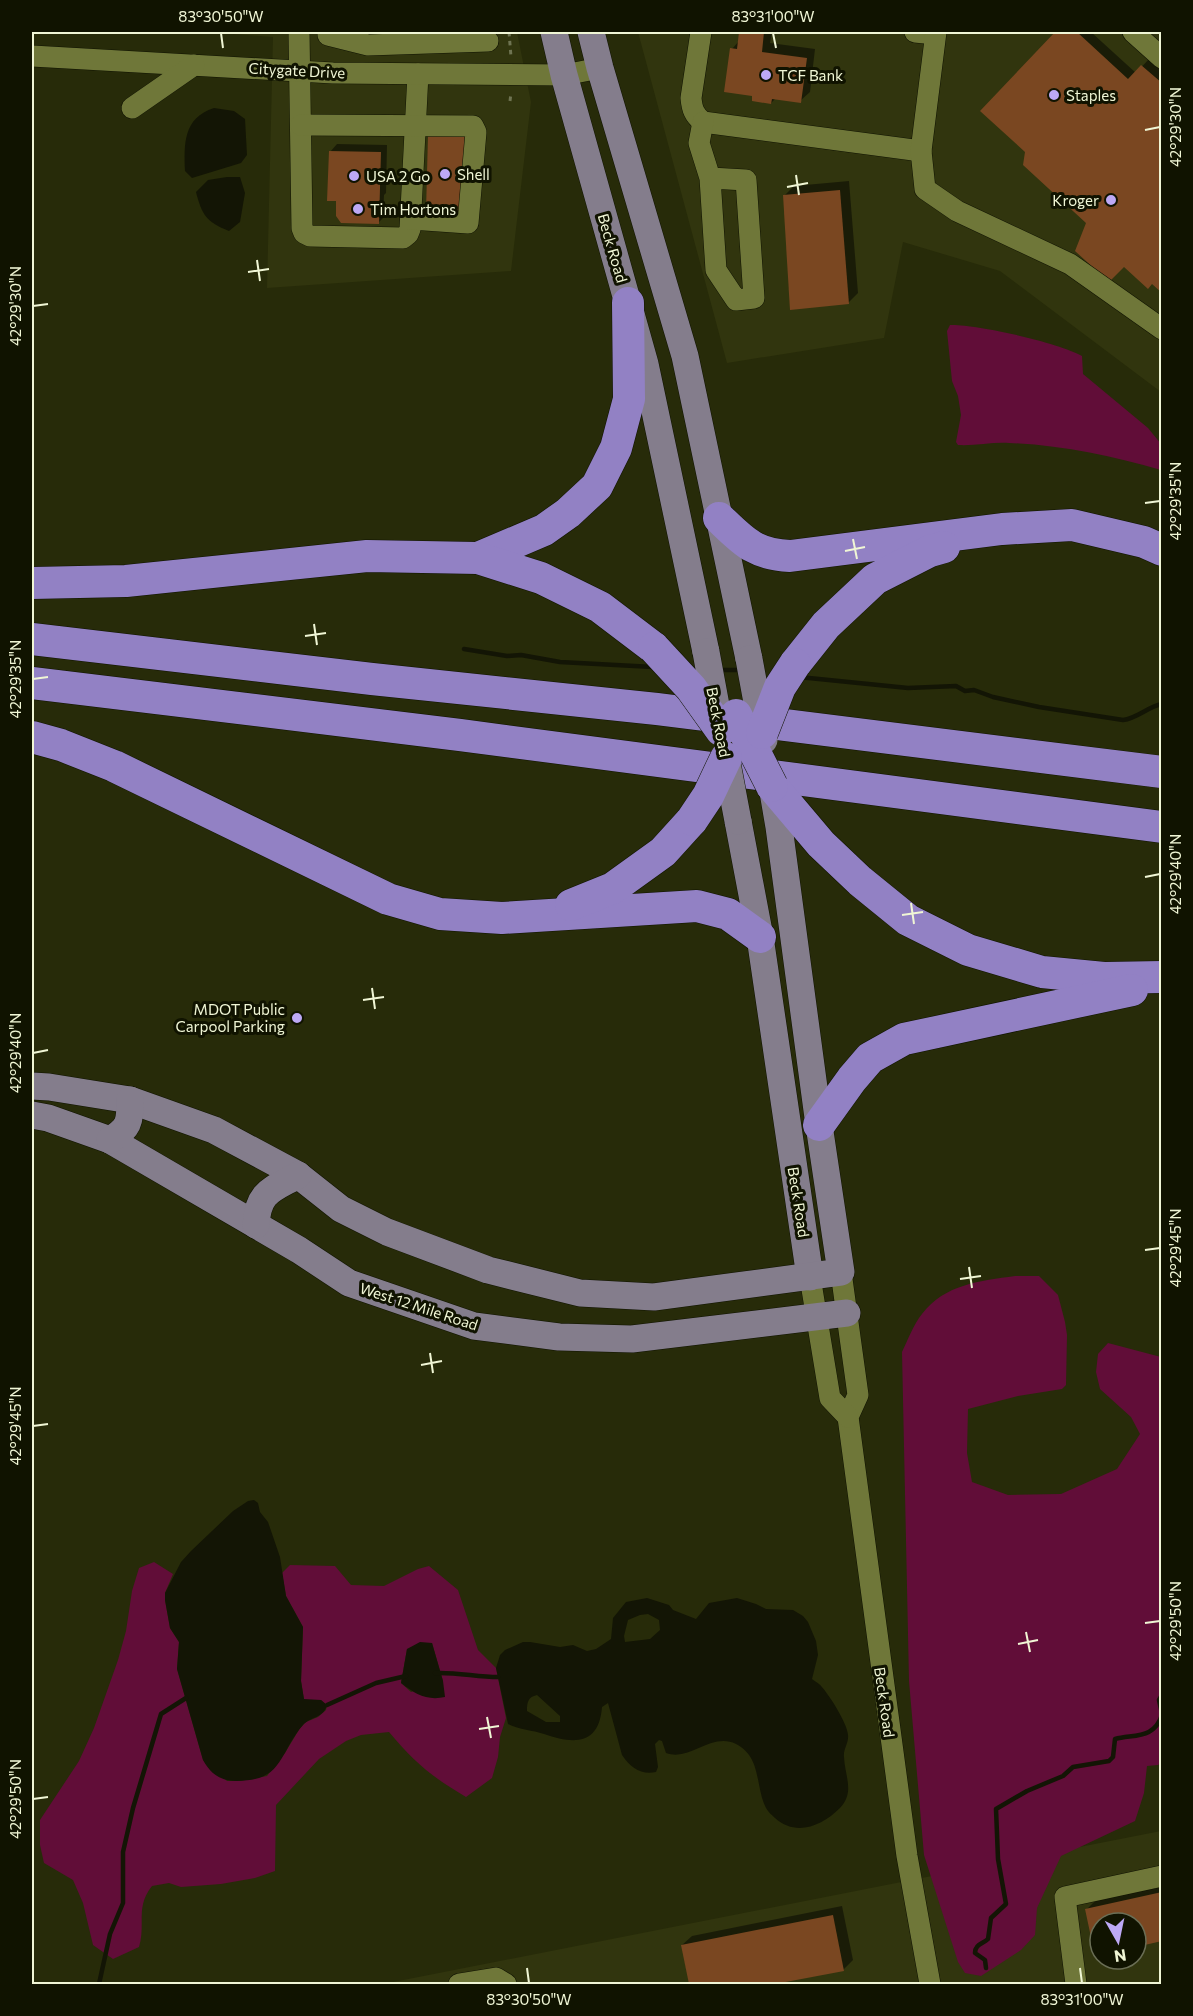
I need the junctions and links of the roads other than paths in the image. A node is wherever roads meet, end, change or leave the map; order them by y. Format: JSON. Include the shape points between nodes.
{"nodes":[{"id":1,"x":298,"y":32,"type":"edge"},
{"id":2,"x":328,"y":32,"type":"edge"},
{"id":3,"x":554,"y":32,"type":"edge"},
{"id":4,"x":591,"y":32,"type":"edge"},
{"id":5,"x":701,"y":32,"type":"edge"},
{"id":6,"x":929,"y":32,"type":"edge"},
{"id":7,"x":1133,"y":32,"type":"edge"},
{"id":8,"x":487,"y":36,"type":"edge"},
{"id":9,"x":32,"y":56,"type":"edge"},
{"id":10,"x":1161,"y":58,"type":"edge"},
{"id":11,"x":194,"y":65,"type":"junction"},
{"id":12,"x":600,"y":68,"type":"junction"},
{"id":13,"x":300,"y":71,"type":"junction"},
{"id":14,"x":418,"y":74,"type":"junction"},
{"id":15,"x":496,"y":75,"type":"junction"},
{"id":16,"x":564,"y":75,"type":"junction"},
{"id":17,"x":132,"y":108,"type":"dead end"},
{"id":18,"x":703,"y":122,"type":"junction"},
{"id":19,"x":416,"y":124,"type":"junction"},
{"id":20,"x":301,"y":125,"type":"junction"},
{"id":21,"x":921,"y":151,"type":"junction"},
{"id":22,"x":710,"y":178,"type":"junction"},
{"id":23,"x":411,"y":219,"type":"junction"},
{"id":24,"x":628,"y":303,"type":"junction"},
{"id":25,"x":1161,"y":329,"type":"edge"},
{"id":26,"x":719,"y":518,"type":"junction"},
{"id":27,"x":1002,"y":529,"type":"junction"},
{"id":28,"x":1161,"y":550,"type":"edge"},
{"id":29,"x":478,"y":558,"type":"junction"},
{"id":30,"x":32,"y":583,"type":"edge"},
{"id":31,"x":32,"y":639,"type":"edge"},
{"id":32,"x":706,"y":652,"type":"joint"},
{"id":33,"x":749,"y":659,"type":"joint"},
{"id":34,"x":32,"y":683,"type":"edge"},
{"id":35,"x":32,"y":737,"type":"edge"},
{"id":36,"x":744,"y":749,"type":"junction"},
{"id":37,"x":1161,"y":772,"type":"edge"},
{"id":38,"x":738,"y":821,"type":"joint"},
{"id":39,"x":1161,"y":827,"type":"edge"},
{"id":40,"x":794,"y":829,"type":"junction"},
{"id":41,"x":502,"y":918,"type":"junction"},
{"id":42,"x":759,"y":937,"type":"junction"},
{"id":43,"x":1161,"y":977,"type":"edge"},
{"id":44,"x":1161,"y":984,"type":"edge"},
{"id":45,"x":32,"y":1086,"type":"edge"},
{"id":46,"x":130,"y":1100,"type":"junction"},
{"id":47,"x":32,"y":1115,"type":"edge"},
{"id":48,"x":819,"y":1125,"type":"junction"},
{"id":49,"x":110,"y":1140,"type":"junction"},
{"id":50,"x":298,"y":1175,"type":"junction"},
{"id":51,"x":256,"y":1224,"type":"junction"},
{"id":52,"x":841,"y":1272,"type":"junction"},
{"id":53,"x":810,"y":1277,"type":"junction"},
{"id":54,"x":848,"y":1313,"type":"junction"},
{"id":55,"x":816,"y":1317,"type":"junction"},
{"id":56,"x":848,"y":1418,"type":"junction"},
{"id":57,"x":1161,"y":1876,"type":"edge"},
{"id":58,"x":459,"y":1984,"type":"edge"},
{"id":59,"x":506,"y":1984,"type":"edge"},
{"id":60,"x":930,"y":1984,"type":"edge"},
{"id":61,"x":1076,"y":1984,"type":"edge"}],
"edges":[{"from":1,"to":13,"type":"street"},
{"from":2,"to":8,"type":"street","via":[[368,45]]},
{"from":3,"to":16,"type":"main road","name":"Beck Road"},
{"from":4,"to":12,"type":"main road"},
{"from":5,"to":18,"type":"street","via":[[691,98],[695,116]]},
{"from":6,"to":21,"type":"street"},
{"from":7,"to":10,"type":"street"},
{"from":8,"to":15,"type":"street"},
{"from":9,"to":11,"type":"street","name":"Citygate Drive"},
{"from":11,"to":13,"type":"street","name":"Citygate Drive"},
{"from":11,"to":17,"type":"street"},
{"from":12,"to":16,"type":"street","name":"Citygate Drive"},
{"from":12,"to":26,"type":"main road","via":[[682,347]]},
{"from":13,"to":14,"type":"street","name":"Citygate Drive"},
{"from":13,"to":20,"type":"street"},
{"from":14,"to":15,"type":"street","name":"Citygate Drive"},
{"from":14,"to":19,"type":"street"},
{"from":15,"to":16,"type":"street","name":"Citygate Drive"},
{"from":16,"to":24,"type":"main road","name":"Beck Road"},
{"from":18,"to":21,"type":"street"},
{"from":18,"to":22,"type":"street","via":[[699,143]]},
{"from":19,"to":20,"type":"street"},
{"from":19,"to":23,"type":"street"},
{"from":19,"to":23,"type":"street","via":[[473,126],[476,132],[468,223]]},
{"from":20,"to":23,"type":"street","via":[[304,233],[403,238],[408,234]]},
{"from":21,"to":25,"type":"street","via":[[925,189],[957,211],[1070,264]]},
{"from":22,"to":22,"type":"street","via":[[716,270],[736,300],[754,298],[746,180]]},
{"from":24,"to":29,"type":"highway","via":[[629,399],[616,448],[597,486],[544,530]]},
{"from":24,"to":32,"type":"main road","name":"Beck Road","via":[[645,364]]},
{"from":26,"to":27,"type":"highway","via":[[741,539],[771,555]]},
{"from":26,"to":33,"type":"main road"},
{"from":27,"to":28,"type":"highway","via":[[1072,525],[1144,542]]},
{"from":27,"to":36,"type":"highway","bridge":true,"via":[[930,551],[875,579],[826,625],[795,664]]},
{"from":29,"to":30,"type":"highway","via":[[368,556],[126,581]]},
{"from":29,"to":36,"type":"highway","bridge":true,"via":[[541,578],[600,607],[654,648]]},
{"from":31,"to":37,"type":"highway","via":[[657,709]]},
{"from":32,"to":36,"type":"highway","bridge":true},
{"from":33,"to":36,"type":"highway","bridge":true},
{"from":34,"to":39,"type":"highway"},
{"from":35,"to":41,"type":"highway","via":[[114,766],[388,899],[440,914]]},
{"from":36,"to":38,"type":"highway"},
{"from":36,"to":40,"type":"highway"},
{"from":36,"to":41,"type":"highway","bridge":true,"via":[[692,820],[663,852],[613,888],[562,908]]},
{"from":38,"to":42,"type":"main road","name":"Beck Road"},
{"from":40,"to":43,"type":"highway","via":[[821,844],[908,920],[968,950],[1042,972],[1104,978]]},
{"from":40,"to":48,"type":"main road","name":"Beck Road"},
{"from":41,"to":42,"type":"highway","via":[[697,906],[728,914]]},
{"from":42,"to":53,"type":"main road","name":"Beck Road"},
{"from":44,"to":48,"type":"highway","via":[[904,1039],[870,1058]]},
{"from":45,"to":46,"type":"main road"},
{"from":46,"to":49,"type":"main road","via":[[130,1119],[124,1131]]},
{"from":46,"to":50,"type":"main road","via":[[214,1130]]},
{"from":47,"to":49,"type":"main road","name":"West 12 Mile Road"},
{"from":48,"to":52,"type":"main road","name":"Beck Road"},
{"from":49,"to":51,"type":"main road","name":"West 12 Mile Road"},
{"from":50,"to":51,"type":"main road","via":[[262,1197]]},
{"from":50,"to":53,"type":"main road","via":[[341,1209],[387,1232],[488,1270],[580,1293],[654,1297]]},
{"from":51,"to":55,"type":"main road","name":"West 12 Mile Road","via":[[349,1283],[474,1326],[559,1337],[632,1339]]},
{"from":52,"to":53,"type":"main road"},
{"from":52,"to":54,"type":"street","name":"Beck Road"},
{"from":53,"to":55,"type":"street","name":"Beck Road"},
{"from":54,"to":55,"type":"main road","name":"West 12 Mile Road"},
{"from":54,"to":56,"type":"street","name":"Beck Road","via":[[858,1395]]},
{"from":55,"to":56,"type":"street","name":"Beck Road","via":[[830,1398]]},
{"from":56,"to":60,"type":"street","name":"Beck Road","via":[[907,1856]]},
{"from":57,"to":61,"type":"street","via":[[1065,1897]]},
{"from":58,"to":59,"type":"street","via":[[496,1978]]}]}
